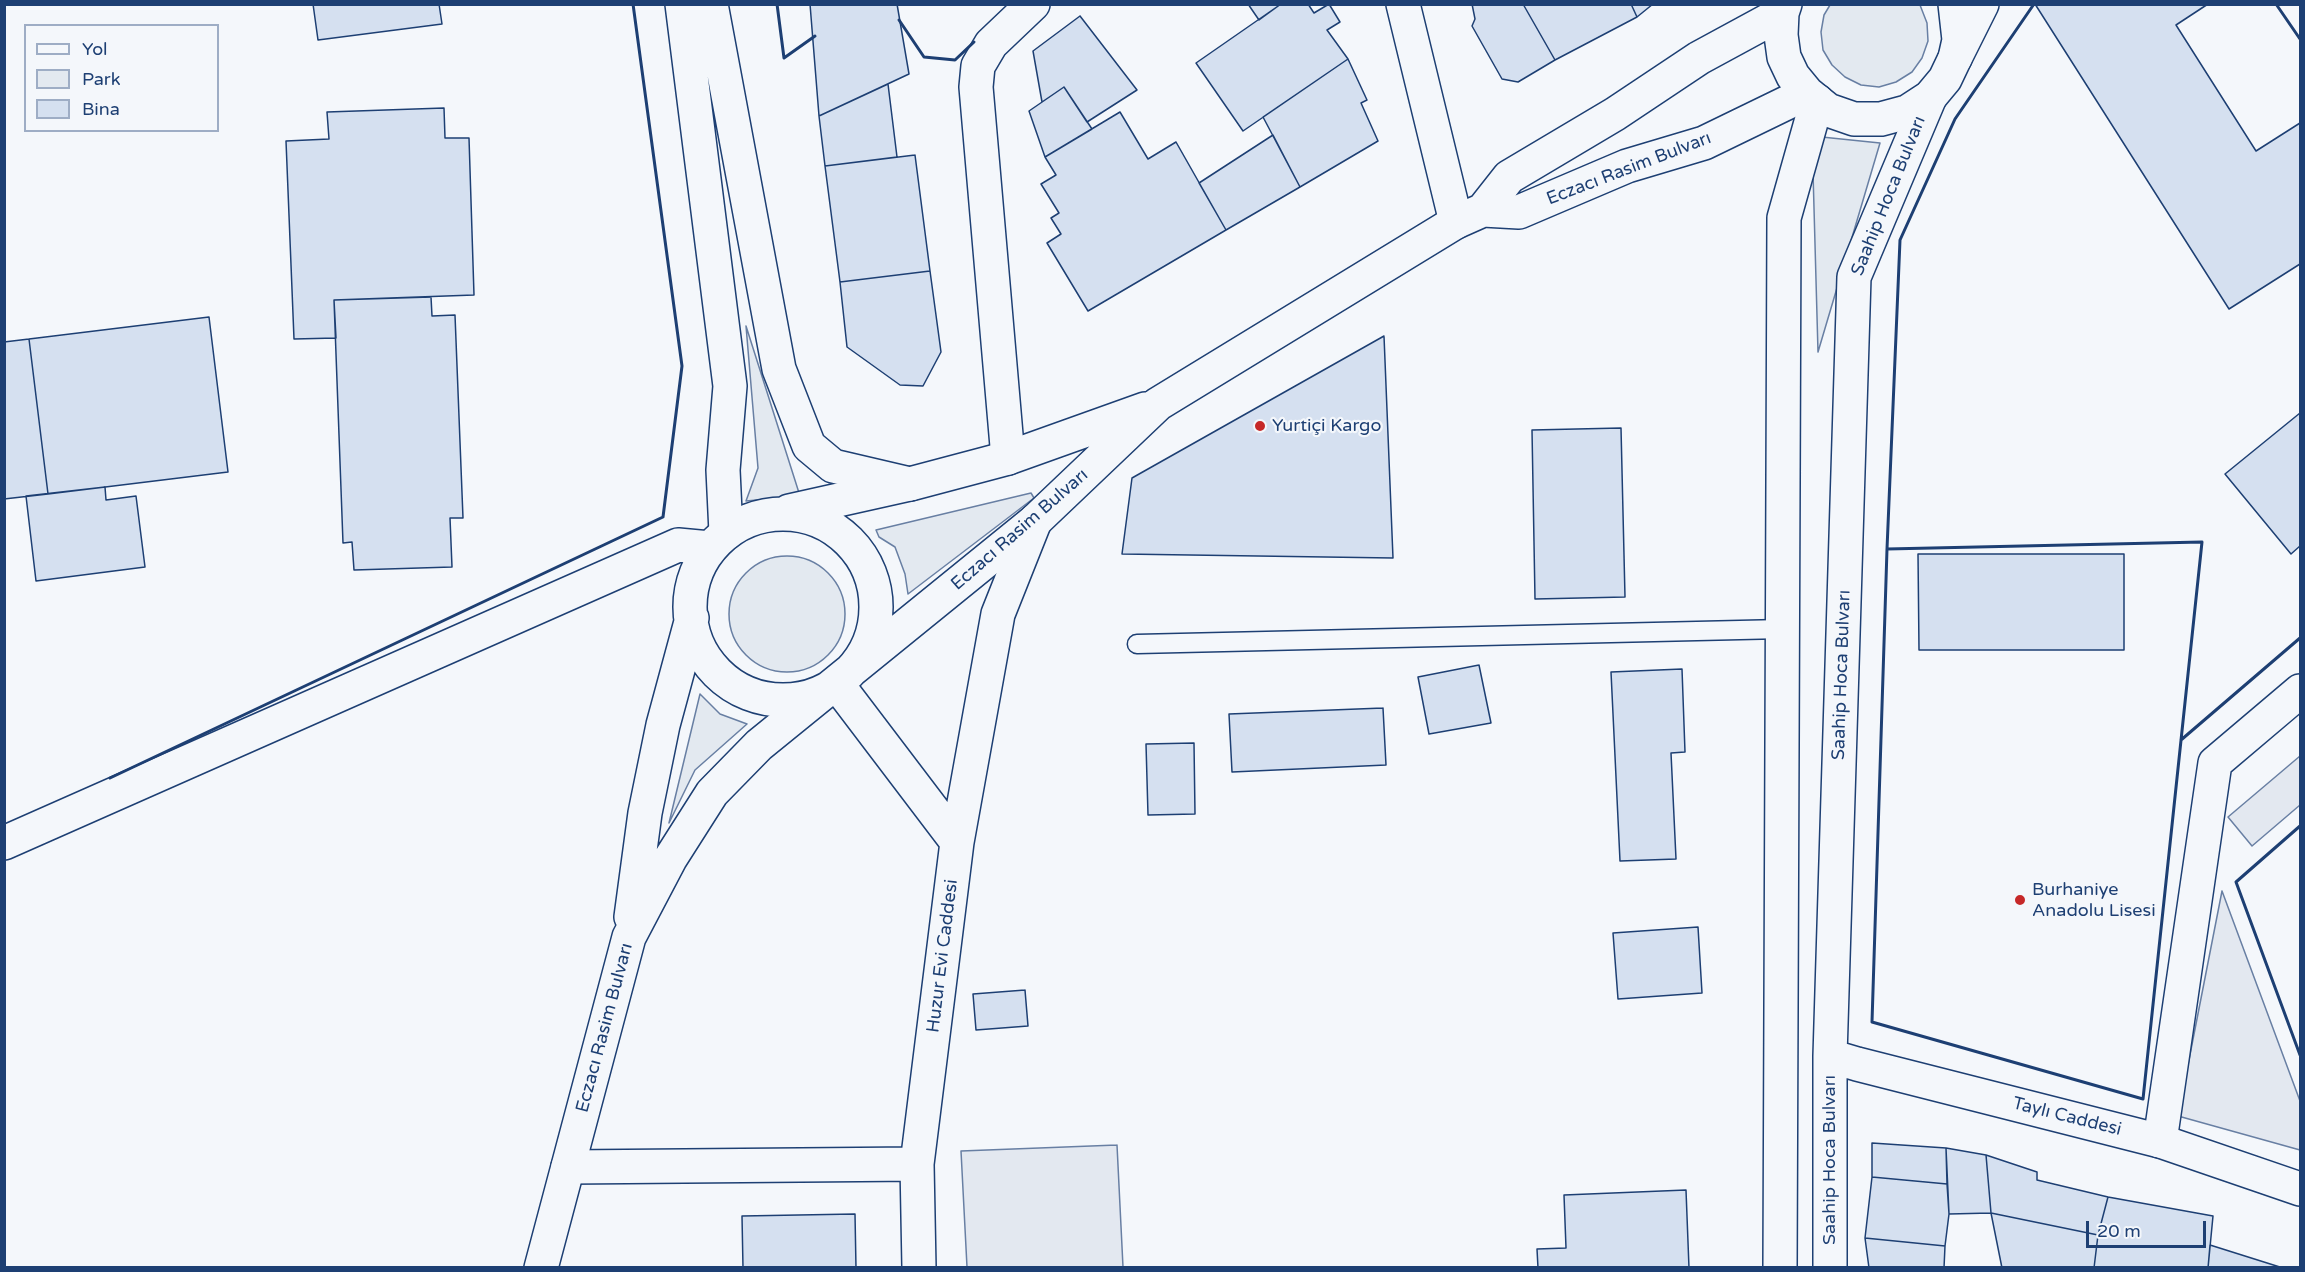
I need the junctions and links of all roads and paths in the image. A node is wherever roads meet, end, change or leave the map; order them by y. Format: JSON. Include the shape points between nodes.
{"nodes":[{"id":1,"x":682,"y":4,"type":"edge"},
{"id":2,"x":711,"y":4,"type":"edge"},
{"id":3,"x":1033,"y":4,"type":"edge"},
{"id":4,"x":1403,"y":4,"type":"edge"},
{"id":5,"x":1955,"y":4,"type":"edge"},
{"id":6,"x":1982,"y":4,"type":"edge"},
{"id":7,"x":1783,"y":9,"type":"edge"},
{"id":8,"x":1955,"y":58,"type":"junction"},
{"id":9,"x":1812,"y":97,"type":"junction"},
{"id":10,"x":1930,"y":97,"type":"junction"},
{"id":11,"x":1469,"y":216,"type":"junction"},
{"id":12,"x":1158,"y":404,"type":"junction"},
{"id":13,"x":1008,"y":458,"type":"junction"},
{"id":14,"x":910,"y":484,"type":"junction"},
{"id":15,"x":776,"y":513,"type":"junction"},
{"id":16,"x":1035,"y":520,"type":"junction"},
{"id":17,"x":718,"y":540,"type":"junction"},
{"id":18,"x":692,"y":618,"type":"junction"},
{"id":19,"x":1783,"y":629,"type":"junction"},
{"id":20,"x":1137,"y":644,"type":"dead end"},
{"id":21,"x":837,"y":684,"type":"junction"},
{"id":22,"x":2301,"y":691,"type":"edge"},
{"id":23,"x":957,"y":842,"type":"junction"},
{"id":24,"x":4,"y":843,"type":"edge"},
{"id":25,"x":629,"y":936,"type":"junction"},
{"id":26,"x":1830,"y":1056,"type":"junction"},
{"id":27,"x":2160,"y":1141,"type":"junction"},
{"id":28,"x":917,"y":1164,"type":"junction"},
{"id":29,"x":568,"y":1167,"type":"junction"},
{"id":30,"x":2301,"y":1189,"type":"edge"},
{"id":31,"x":541,"y":1268,"type":"edge"},
{"id":32,"x":919,"y":1268,"type":"edge"},
{"id":33,"x":1780,"y":1268,"type":"edge"},
{"id":34,"x":1830,"y":1268,"type":"edge"}],
"edges":[{"from":1,"to":17,"type":"main road","via":[[730,386]]},
{"from":2,"to":14,"type":"main road","via":[[779,369],[809,446],[833,466]]},
{"from":3,"to":13,"type":"main road","via":[[991,44],[978,66],[976,87]]},
{"from":4,"to":11,"type":"main road"},
{"from":5,"to":8,"type":"main road","via":[[1959,40]]},
{"from":6,"to":8,"type":"main road"},
{"from":7,"to":9,"type":"main road","via":[[1784,57],[1793,76]]},
{"from":7,"to":11,"type":"main road","via":[[1509,177]]},
{"from":8,"to":10,"type":"main road"},
{"from":9,"to":10,"type":"main road","via":[[1828,110],[1854,119],[1881,119],[1907,112]]},
{"from":9,"to":11,"type":"main road","name":"Eczacı Rasim Bulvarı","via":[[1704,143],[1627,166],[1518,212]]},
{"from":9,"to":19,"type":"main road","via":[[1784,218]]},
{"from":10,"to":26,"type":"main road","name":"Saahip Hoca Bulvarı","via":[[1854,277]]},
{"from":11,"to":12,"type":"main road","name":"Eczacı Rasim Bulvarı"},
{"from":12,"to":13,"type":"main road"},
{"from":12,"to":16,"type":"main road","name":"Eczacı Rasim Bulvarı"},
{"from":13,"to":14,"type":"main road"},
{"from":14,"to":15,"type":"main road"},
{"from":15,"to":17,"type":"main road","via":[[749,519]]},
{"from":15,"to":21,"type":"main road","via":[[807,516],[834,528],[857,549],[871,575],[876,605],[873,635],[859,663]]},
{"from":16,"to":21,"type":"main road","name":"Eczacı Rasim Bulvarı"},
{"from":16,"to":23,"type":"main road","name":"Huzur Evi Caddesi","via":[[998,614]]},
{"from":17,"to":18,"type":"main road","via":[[695,575],[690,602]]},
{"from":17,"to":24,"type":"main road","via":[[678,545]]},
{"from":18,"to":21,"type":"main road","via":[[693,631],[706,659],[726,680],[752,695],[781,700],[810,697]]},
{"from":18,"to":25,"type":"main road","via":[[663,725],[645,813]]},
{"from":19,"to":20,"type":"lane"},
{"from":19,"to":33,"type":"main road"},
{"from":21,"to":23,"type":"main road"},
{"from":21,"to":25,"type":"main road","name":"Eczacı Rasim Bulvarı","via":[[759,746],[712,793],[670,858]]},
{"from":22,"to":27,"type":"main road","via":[[2215,763]]},
{"from":23,"to":28,"type":"main road","name":"Huzur Evi Caddesi"},
{"from":25,"to":29,"type":"main road","name":"Eczacı Rasim Bulvarı"},
{"from":26,"to":27,"type":"main road","name":"Taylı Caddesi"},
{"from":26,"to":34,"type":"main road","name":"Saahip Hoca Bulvarı"},
{"from":27,"to":30,"type":"main road","name":"Taylı Caddesi"},
{"from":28,"to":29,"type":"main road"},
{"from":28,"to":32,"type":"main road","name":"Huzur Evi Caddesi"},
{"from":29,"to":31,"type":"main road","name":"Eczacı Rasim Bulvarı"}]}
